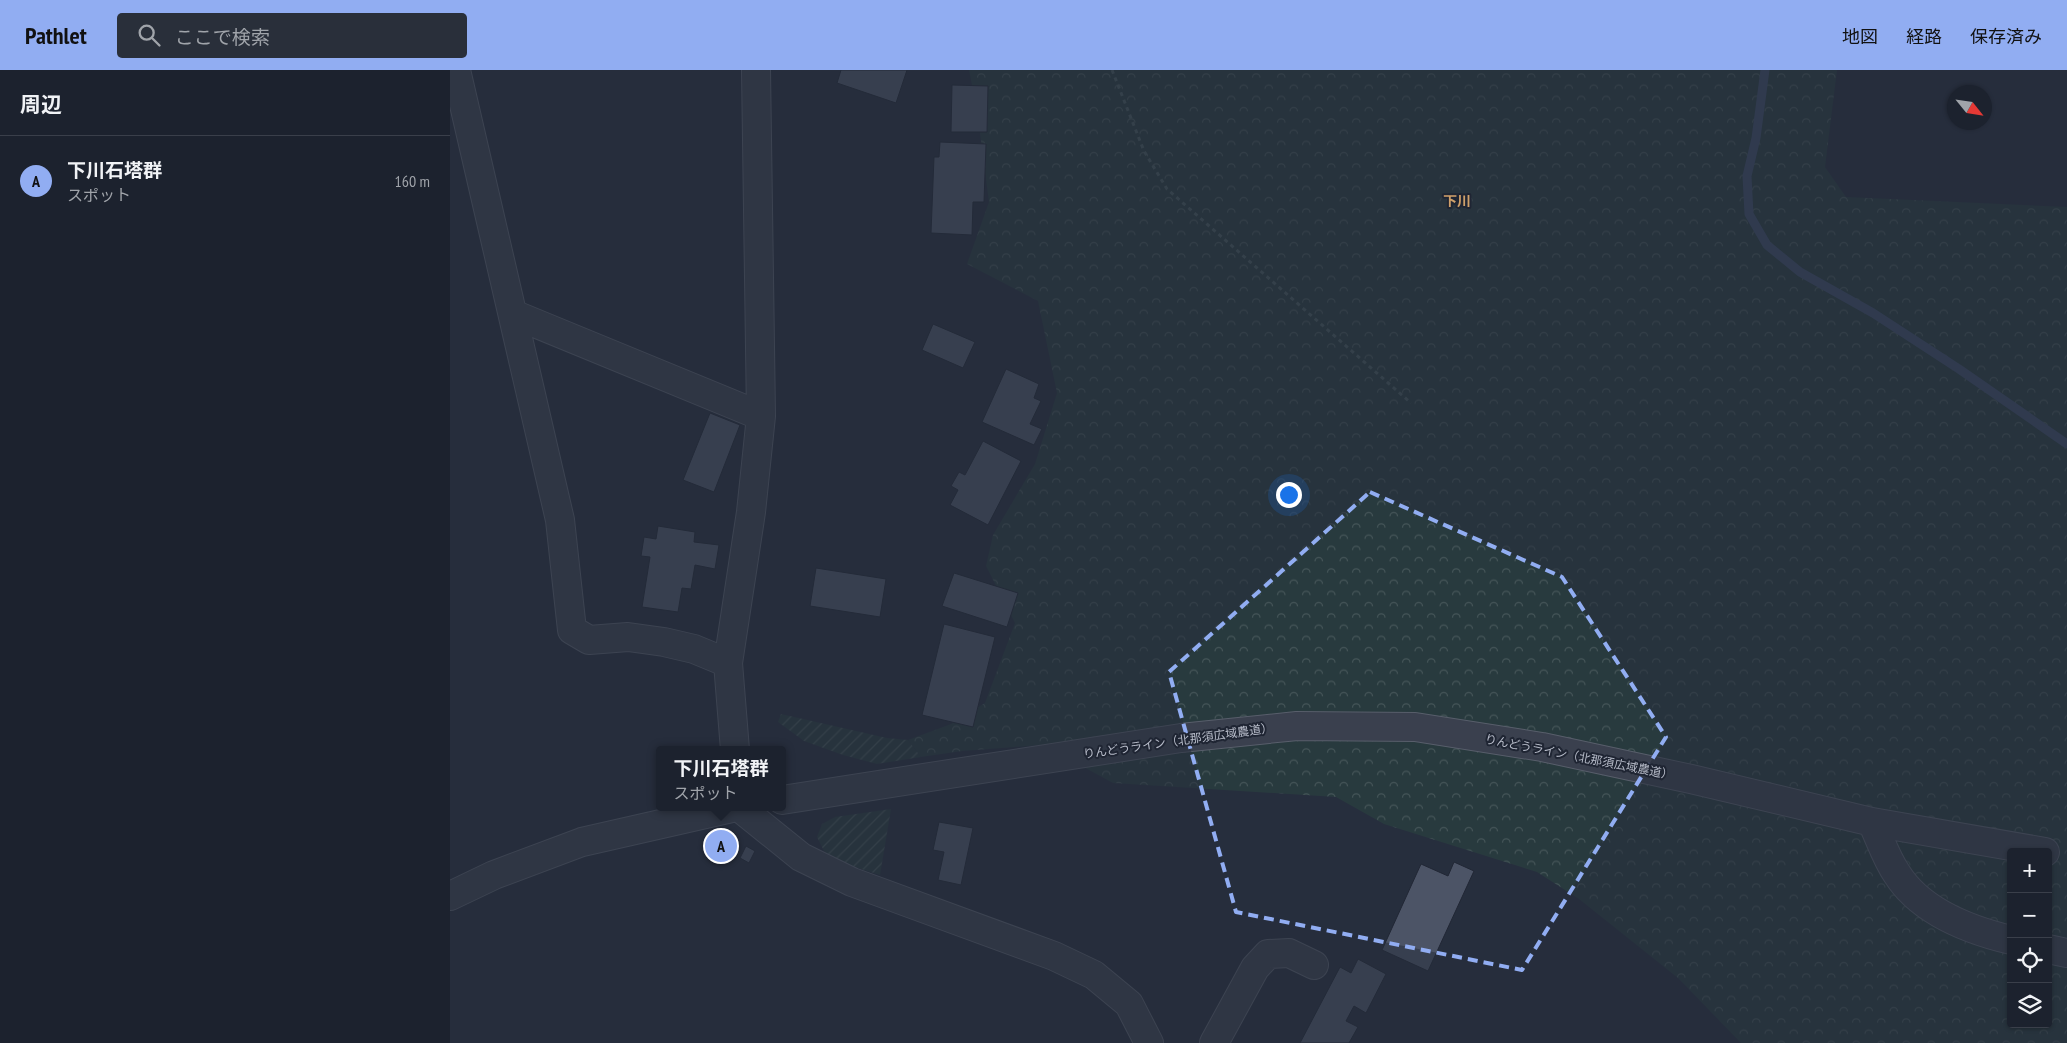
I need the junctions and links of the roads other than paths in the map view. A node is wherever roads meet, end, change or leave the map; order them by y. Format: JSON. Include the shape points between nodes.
{"nodes":[{"id":1,"x":456,"y":70,"type":"edge"},
{"id":2,"x":756,"y":70,"type":"edge"},
{"id":3,"x":513,"y":314,"type":"junction"},
{"id":4,"x":761,"y":416,"type":"junction"},
{"id":5,"x":728,"y":663,"type":"junction"},
{"id":6,"x":735,"y":746,"type":"edge"},
{"id":7,"x":786,"y":799,"type":"edge"},
{"id":8,"x":720,"y":811,"type":"edge"},
{"id":9,"x":743,"y":811,"type":"edge"},
{"id":10,"x":1872,"y":822,"type":"junction"},
{"id":11,"x":2024,"y":848,"type":"edge"},
{"id":12,"x":2052,"y":853,"type":"edge"},
{"id":13,"x":2067,"y":856,"type":"edge"},
{"id":14,"x":450,"y":896,"type":"edge"},
{"id":15,"x":2007,"y":939,"type":"edge"},
{"id":16,"x":2052,"y":950,"type":"edge"},
{"id":17,"x":2067,"y":953,"type":"edge"},
{"id":18,"x":1314,"y":966,"type":"dead end"},
{"id":19,"x":1149,"y":1043,"type":"edge"},
{"id":20,"x":1214,"y":1043,"type":"edge"}],
"edges":[{"from":1,"to":3,"type":"street"},
{"from":2,"to":4,"type":"street"},
{"from":3,"to":4,"type":"street"},
{"from":3,"to":5,"type":"street","via":[[560,520],[572,630],[589,640],[628,637],[664,642],[694,649]]},
{"from":4,"to":5,"type":"street"},
{"from":5,"to":6,"type":"street"},
{"from":7,"to":10,"type":"street","name":"りんどうライン（北那須広域農道）","via":[[1180,738],[1297,726],[1415,727],[1542,747]]},
{"from":8,"to":14,"type":"street","via":[[582,842]]},
{"from":9,"to":19,"type":"street","via":[[801,856],[852,882],[1054,956],[1094,975],[1129,1004]]},
{"from":10,"to":11,"type":"street","name":"りんどうライン（北那須広域農道）"},
{"from":10,"to":15,"type":"street","via":[[1897,874],[1927,907],[1982,933]]},
{"from":12,"to":13,"type":"street","name":"りんどうライン（北那須広域農道）"},
{"from":16,"to":17,"type":"street"},
{"from":18,"to":20,"type":"street","via":[[1289,953],[1268,954],[1255,968]]}]}
